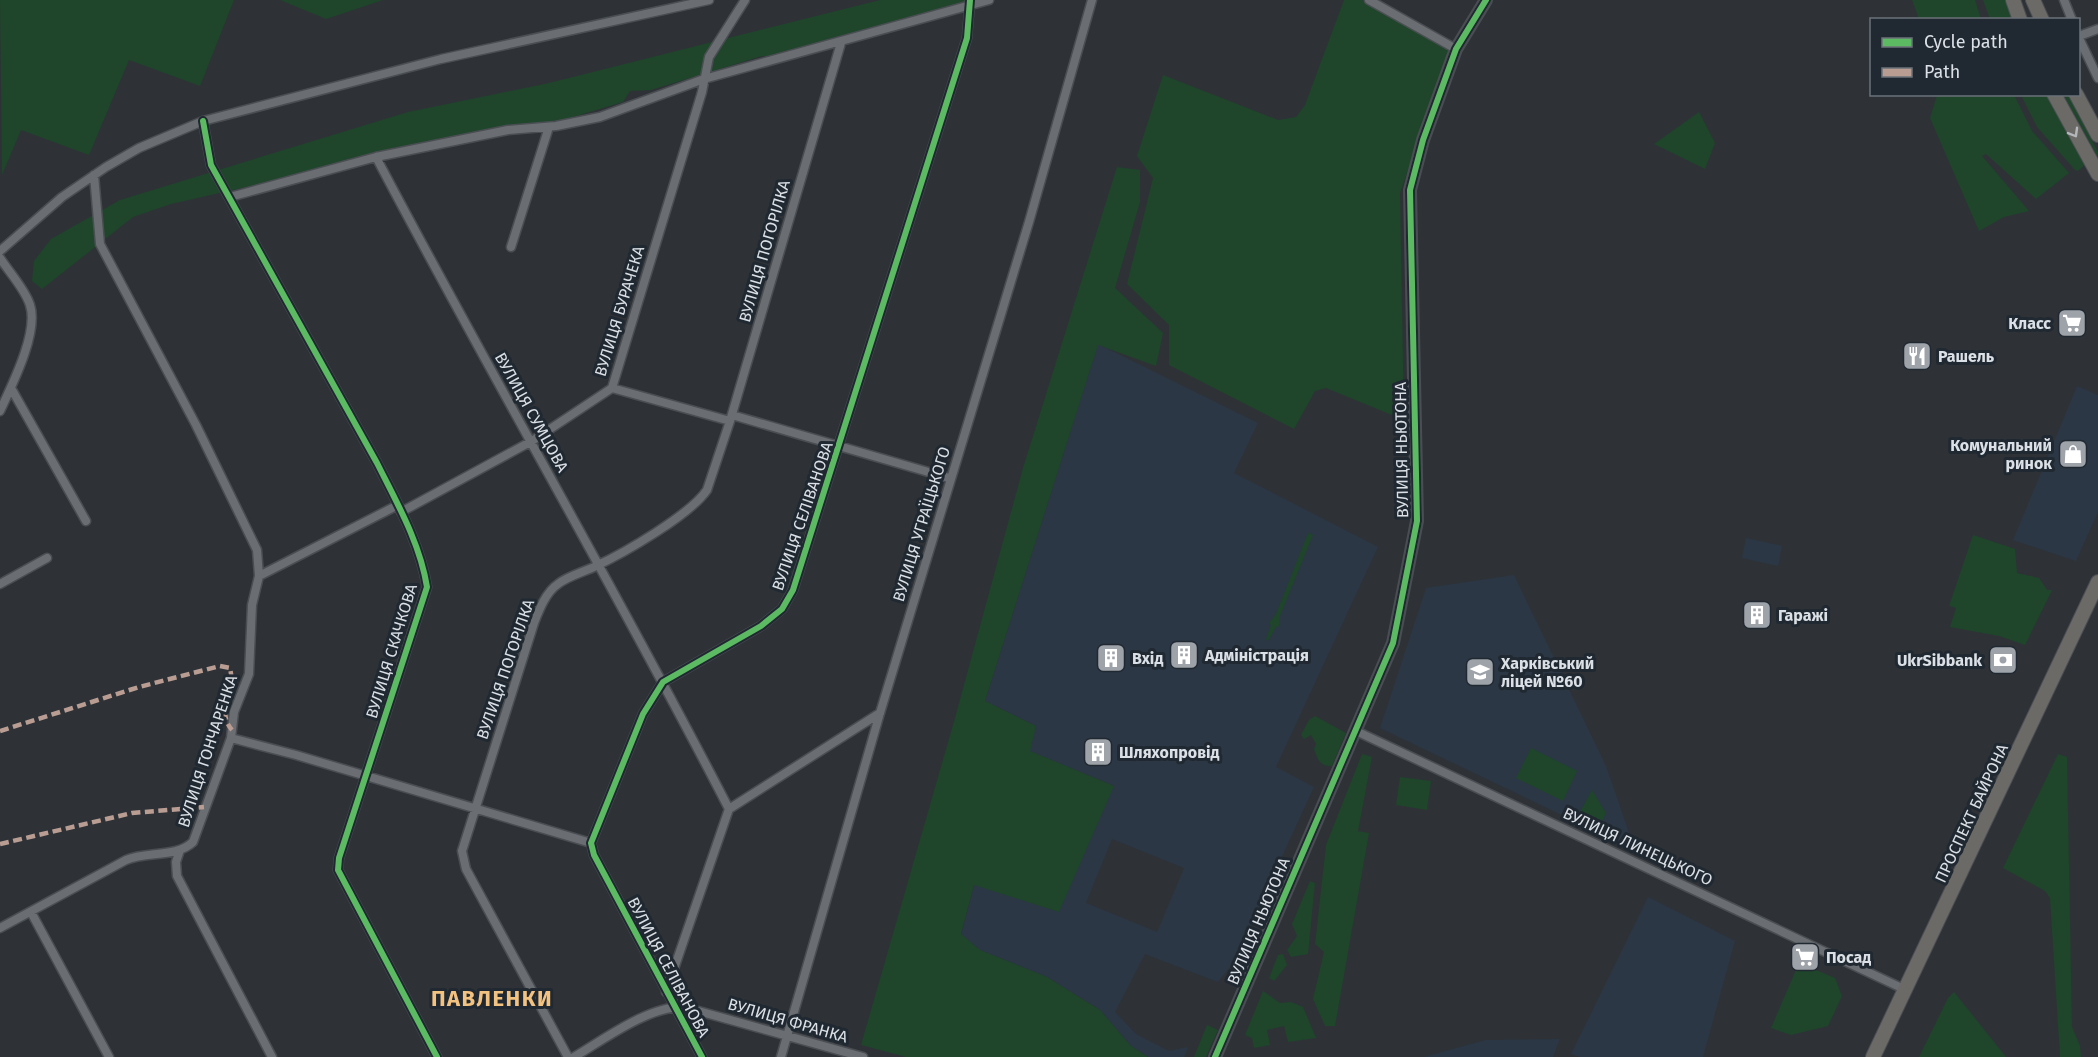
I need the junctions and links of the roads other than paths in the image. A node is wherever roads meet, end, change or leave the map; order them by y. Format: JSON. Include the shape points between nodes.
{"nodes":[{"id":1,"x":709,"y":0,"type":"edge"},
{"id":2,"x":746,"y":0,"type":"edge"},
{"id":3,"x":989,"y":0,"type":"edge"},
{"id":4,"x":1092,"y":0,"type":"edge"},
{"id":5,"x":1369,"y":0,"type":"edge"},
{"id":6,"x":1486,"y":0,"type":"edge"},
{"id":7,"x":2013,"y":0,"type":"edge"},
{"id":8,"x":2033,"y":0,"type":"edge"},
{"id":9,"x":2064,"y":0,"type":"edge"},
{"id":10,"x":970,"y":3,"type":"edge"},
{"id":11,"x":2019,"y":18,"type":"edge"},
{"id":12,"x":2041,"y":18,"type":"edge"},
{"id":13,"x":2071,"y":18,"type":"edge"},
{"id":14,"x":2098,"y":29,"type":"edge"},
{"id":15,"x":2080,"y":36,"type":"edge"},
{"id":16,"x":2080,"y":38,"type":"edge"},
{"id":17,"x":841,"y":43,"type":"junction"},
{"id":18,"x":1456,"y":49,"type":"junction"},
{"id":19,"x":2098,"y":78,"type":"edge"},
{"id":20,"x":705,"y":79,"type":"junction"},
{"id":21,"x":2055,"y":96,"type":"edge"},
{"id":22,"x":2077,"y":96,"type":"edge"},
{"id":23,"x":203,"y":121,"type":"junction"},
{"id":24,"x":549,"y":127,"type":"junction"},
{"id":25,"x":2098,"y":135,"type":"edge"},
{"id":26,"x":376,"y":157,"type":"junction"},
{"id":27,"x":2097,"y":171,"type":"edge"},
{"id":28,"x":94,"y":175,"type":"junction"},
{"id":29,"x":230,"y":197,"type":"junction"},
{"id":30,"x":511,"y":247,"type":"dead end"},
{"id":31,"x":0,"y":251,"type":"edge"},
{"id":32,"x":0,"y":258,"type":"edge"},
{"id":33,"x":11,"y":388,"type":"junction"},
{"id":34,"x":612,"y":388,"type":"junction"},
{"id":35,"x":0,"y":411,"type":"edge"},
{"id":36,"x":731,"y":418,"type":"junction"},
{"id":37,"x":532,"y":441,"type":"junction"},
{"id":38,"x":841,"y":445,"type":"junction"},
{"id":39,"x":949,"y":478,"type":"junction"},
{"id":40,"x":400,"y":508,"type":"junction"},
{"id":41,"x":86,"y":521,"type":"dead end"},
{"id":42,"x":47,"y":558,"type":"dead end"},
{"id":43,"x":599,"y":565,"type":"junction"},
{"id":44,"x":259,"y":576,"type":"junction"},
{"id":45,"x":2098,"y":582,"type":"edge"},
{"id":46,"x":0,"y":584,"type":"edge"},
{"id":47,"x":663,"y":682,"type":"junction"},
{"id":48,"x":880,"y":713,"type":"junction"},
{"id":49,"x":1356,"y":731,"type":"junction"},
{"id":50,"x":231,"y":738,"type":"junction"},
{"id":51,"x":366,"y":777,"type":"junction"},
{"id":52,"x":729,"y":809,"type":"junction"},
{"id":53,"x":474,"y":810,"type":"junction"},
{"id":54,"x":591,"y":843,"type":"junction"},
{"id":55,"x":180,"y":850,"type":"junction"},
{"id":56,"x":31,"y":912,"type":"junction"},
{"id":57,"x":0,"y":928,"type":"edge"},
{"id":58,"x":1906,"y":990,"type":"junction"},
{"id":59,"x":666,"y":992,"type":"junction"},
{"id":60,"x":673,"y":1007,"type":"junction"},
{"id":61,"x":788,"y":1036,"type":"junction"},
{"id":62,"x":109,"y":1057,"type":"edge"},
{"id":63,"x":272,"y":1057,"type":"edge"},
{"id":64,"x":437,"y":1057,"type":"edge"},
{"id":65,"x":568,"y":1057,"type":"edge"},
{"id":66,"x":574,"y":1057,"type":"edge"},
{"id":67,"x":702,"y":1057,"type":"edge"},
{"id":68,"x":781,"y":1057,"type":"edge"},
{"id":69,"x":863,"y":1057,"type":"edge"},
{"id":70,"x":1215,"y":1057,"type":"edge"},
{"id":71,"x":1873,"y":1057,"type":"edge"}],
"edges":[{"from":1,"to":23,"type":"street","via":[[441,59]]},
{"from":2,"to":20,"type":"street","name":"ВУЛИЦЯ БУРАЧЕКА","via":[[709,57]]},
{"from":3,"to":10,"type":"street"},
{"from":4,"to":39,"type":"street","name":"ВУЛИЦЯ УГРАЇЦЬКОГО","via":[[1029,222]]},
{"from":5,"to":18,"type":"street"},
{"from":6,"to":18,"type":"street","name":"ВУЛИЦЯ НЬЮТОНА"},
{"from":7,"to":11,"type":"main road"},
{"from":8,"to":12,"type":"main road"},
{"from":9,"to":13,"type":"street"},
{"from":10,"to":17,"type":"street"},
{"from":10,"to":38,"type":"street","name":"ВУЛИЦЯ СЕЛІВАНОВА","via":[[968,38]]},
{"from":14,"to":15,"type":"street"},
{"from":16,"to":19,"type":"street"},
{"from":17,"to":20,"type":"street"},
{"from":17,"to":36,"type":"street","name":"ВУЛИЦЯ ПОГОРІЛКА"},
{"from":18,"to":49,"type":"street","name":"ВУЛИЦЯ НЬЮТОНА","via":[[1423,140],[1410,190],[1417,521],[1393,644]]},
{"from":20,"to":24,"type":"street","via":[[600,117]]},
{"from":20,"to":34,"type":"street","name":"ВУЛИЦЯ БУРАЧЕКА"},
{"from":21,"to":27,"type":"main road","one_way":true},
{"from":22,"to":25,"type":"main road"},
{"from":23,"to":28,"type":"street","via":[[139,148]]},
{"from":23,"to":29,"type":"street","name":"ВУЛИЦЯ СКАЧКОВА","via":[[211,165]]},
{"from":24,"to":26,"type":"street","via":[[508,130]]},
{"from":24,"to":30,"type":"street"},
{"from":26,"to":29,"type":"street"},
{"from":26,"to":37,"type":"street","name":"ВУЛИЦЯ СУМЦОВА"},
{"from":28,"to":31,"type":"street","via":[[62,197]]},
{"from":28,"to":44,"type":"street","name":"ВУЛИЦЯ ГОНЧАРЕНКА","via":[[100,244],[248,526],[257,550]]},
{"from":29,"to":40,"type":"street","name":"ВУЛИЦЯ СКАЧКОВА"},
{"from":32,"to":33,"type":"street","via":[[30,303],[33,322]]},
{"from":33,"to":35,"type":"street"},
{"from":33,"to":41,"type":"street"},
{"from":34,"to":36,"type":"street"},
{"from":34,"to":37,"type":"street","name":"ВУЛИЦЯ БУРАЧЕКА"},
{"from":36,"to":38,"type":"street"},
{"from":36,"to":43,"type":"street","name":"ВУЛИЦЯ ПОГОРІЛКА","via":[[717,464],[700,500]]},
{"from":37,"to":40,"type":"street","name":"ВУЛИЦЯ БУРАЧЕКА"},
{"from":37,"to":43,"type":"street","name":"ВУЛИЦЯ СУМЦОВА"},
{"from":38,"to":39,"type":"street"},
{"from":38,"to":47,"type":"street","name":"ВУЛИЦЯ СЕЛІВАНОВА","via":[[793,590],[782,609],[761,626]]},
{"from":39,"to":48,"type":"street","name":"ВУЛИЦЯ УГРАЇЦЬКОГО"},
{"from":40,"to":44,"type":"street","name":"ВУЛИЦЯ БУРАЧЕКА"},
{"from":40,"to":51,"type":"street","name":"ВУЛИЦЯ СКАЧКОВА","via":[[427,587]]},
{"from":42,"to":46,"type":"street"},
{"from":43,"to":47,"type":"street","name":"ВУЛИЦЯ СУМЦОВА"},
{"from":43,"to":53,"type":"street","name":"ВУЛИЦЯ ПОГОРІЛКА","via":[[557,584],[539,610]]},
{"from":44,"to":50,"type":"street","name":"ВУЛИЦЯ ГОНЧАРЕНКА","via":[[252,605],[249,674],[234,712]]},
{"from":45,"to":58,"type":"main road","name":"ПРОСПЕКТ БАЙРОНА"},
{"from":47,"to":52,"type":"street","name":"ВУЛИЦЯ СУМЦОВА"},
{"from":47,"to":54,"type":"street","name":"ВУЛИЦЯ СЕЛІВАНОВА","via":[[643,714]]},
{"from":48,"to":52,"type":"street"},
{"from":48,"to":61,"type":"street","name":"ВУЛИЦЯ УГРАЇЦЬКОГО"},
{"from":49,"to":58,"type":"street","name":"ВУЛИЦЯ ЛИНЕЦЬКОГО"},
{"from":49,"to":70,"type":"street","name":"ВУЛИЦЯ НЬЮТОНА"},
{"from":50,"to":51,"type":"street"},
{"from":50,"to":55,"type":"street","name":"ВУЛИЦЯ ГОНЧАРЕНКА","via":[[199,829],[193,842]]},
{"from":51,"to":53,"type":"street"},
{"from":51,"to":64,"type":"street","name":"ВУЛИЦЯ СКАЧКОВА","via":[[338,870]]},
{"from":52,"to":59,"type":"street"},
{"from":53,"to":54,"type":"street"},
{"from":53,"to":65,"type":"street","name":"ВУЛИЦЯ ПОГОРІЛКА","via":[[462,860]]},
{"from":54,"to":59,"type":"street","name":"ВУЛИЦЯ СЕЛІВАНОВА"},
{"from":55,"to":56,"type":"street","via":[[136,856]]},
{"from":55,"to":63,"type":"street","name":"ВУЛИЦЯ ГОНЧАРЕНКА","via":[[177,876]]},
{"from":56,"to":57,"type":"street"},
{"from":56,"to":62,"type":"street"},
{"from":58,"to":71,"type":"main road","name":"ПРОСПЕКТ БАЙРОНА"},
{"from":59,"to":60,"type":"street","name":"ВУЛИЦЯ СЕЛІВАНОВА"},
{"from":60,"to":61,"type":"street","name":"ВУЛИЦЯ ФРАНКА"},
{"from":60,"to":66,"type":"street","via":[[630,1025]]},
{"from":60,"to":67,"type":"street","name":"ВУЛИЦЯ СЕЛІВАНОВА"},
{"from":61,"to":68,"type":"street","name":"ВУЛИЦЯ УГРАЇЦЬКОГО"},
{"from":61,"to":69,"type":"street","name":"ВУЛИЦЯ ФРАНКА"}]}
